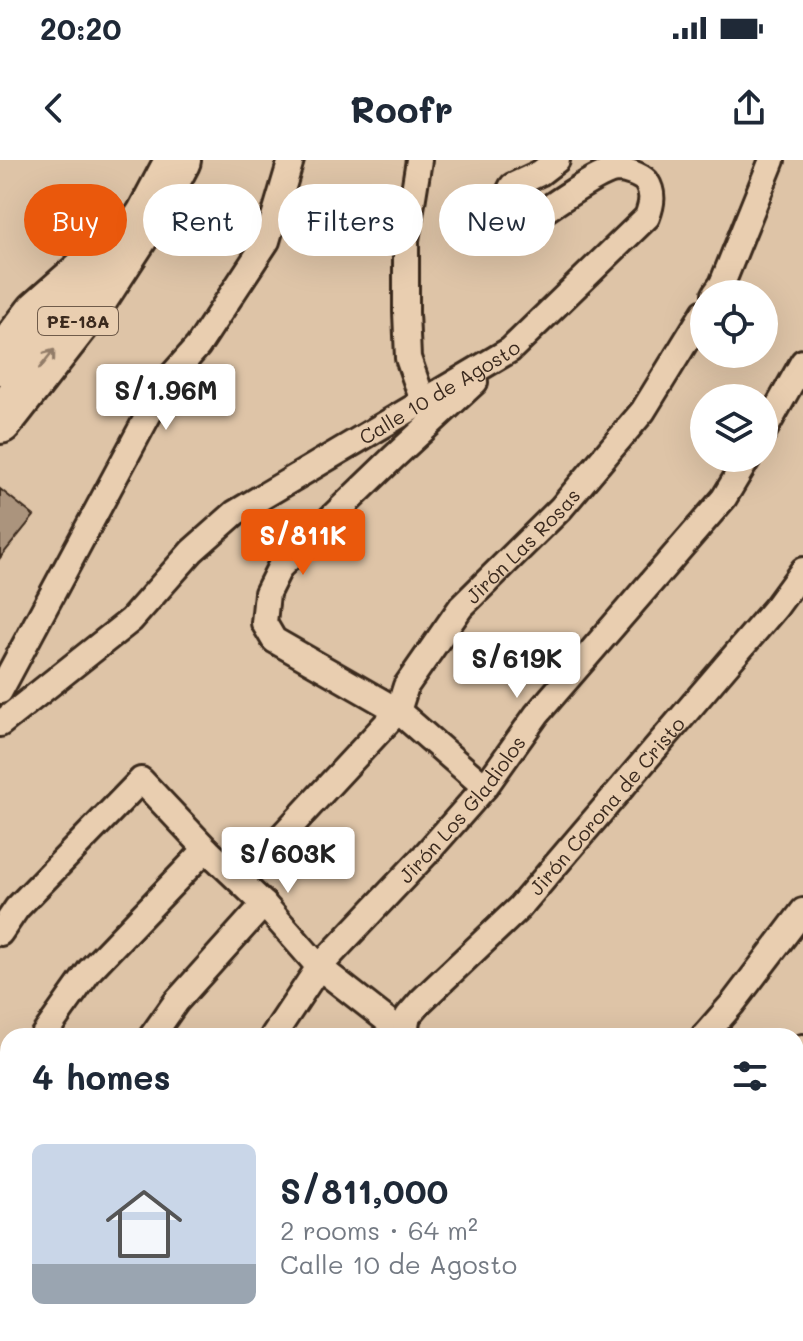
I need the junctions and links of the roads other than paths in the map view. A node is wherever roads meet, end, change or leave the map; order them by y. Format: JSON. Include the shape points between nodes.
{"nodes":[{"id":1,"x":178,"y":160,"type":"edge"},
{"id":2,"x":291,"y":160,"type":"edge"},
{"id":3,"x":419,"y":160,"type":"edge"},
{"id":4,"x":557,"y":160,"type":"edge"},
{"id":5,"x":772,"y":160,"type":"edge"},
{"id":6,"x":165,"y":184,"type":"edge"},
{"id":7,"x":143,"y":220,"type":"edge"},
{"id":8,"x":143,"y":224,"type":"edge"},
{"id":9,"x":724,"y":280,"type":"edge"},
{"id":10,"x":690,"y":335,"type":"edge"},
{"id":11,"x":510,"y":350,"type":"junction"},
{"id":12,"x":0,"y":362,"type":"edge"},
{"id":13,"x":803,"y":362,"type":"edge"},
{"id":14,"x":423,"y":401,"type":"junction"},
{"id":15,"x":778,"y":406,"type":"edge"},
{"id":16,"x":0,"y":421,"type":"edge"},
{"id":17,"x":740,"y":472,"type":"edge"},
{"id":18,"x":803,"y":570,"type":"edge"},
{"id":19,"x":0,"y":691,"type":"edge"},
{"id":20,"x":398,"y":711,"type":"junction"},
{"id":21,"x":0,"y":724,"type":"edge"},
{"id":22,"x":485,"y":787,"type":"junction"},
{"id":23,"x":206,"y":849,"type":"junction"},
{"id":24,"x":241,"y":880,"type":"junction"},
{"id":25,"x":264,"y":904,"type":"junction"},
{"id":26,"x":803,"y":911,"type":"edge"},
{"id":27,"x":0,"y":933,"type":"edge"},
{"id":28,"x":319,"y":967,"type":"junction"},
{"id":29,"x":49,"y":1028,"type":"edge"},
{"id":30,"x":158,"y":1028,"type":"edge"},
{"id":31,"x":278,"y":1028,"type":"edge"},
{"id":32,"x":396,"y":1028,"type":"edge"},
{"id":33,"x":406,"y":1028,"type":"edge"},
{"id":34,"x":711,"y":1028,"type":"edge"}],
"edges":[{"from":1,"to":6,"type":"highway","number":"PE-18A"},
{"from":2,"to":19,"type":"street","via":[[267,241],[198,346],[166,382]]},
{"from":3,"to":14,"type":"street","via":[[406,240],[406,312],[408,358]]},
{"from":4,"to":11,"type":"street","name":"Calle 10 de Agosto","via":[[512,186],[506,213],[515,221],[525,224],[616,170],[640,176],[653,201],[647,217]]},
{"from":5,"to":9,"type":"street"},
{"from":7,"to":12,"type":"highway","number":"PE-18A","via":[[38,313]]},
{"from":16,"to":8,"type":"highway","number":"PE-18A","one_way":true,"via":[[90,306]]},
{"from":10,"to":20,"type":"street","name":"Jirón Las Rosas","via":[[643,411],[561,508],[461,607],[406,686]]},
{"from":11,"to":14,"type":"street","name":"Calle 10 de Agosto"},
{"from":11,"to":20,"type":"street","via":[[280,567],[267,593],[264,623],[274,640]]},
{"from":13,"to":15,"type":"street"},
{"from":14,"to":21,"type":"street","name":"Calle 10 de Agosto","via":[[235,513],[192,551],[131,620]]},
{"from":17,"to":22,"type":"street","name":"Jirón Los Gladiolos","via":[[724,498],[537,714]]},
{"from":18,"to":33,"type":"street","name":"Jirón Corona de Cristo","via":[[519,908],[421,1001],[408,1016]]},
{"from":20,"to":22,"type":"street"},
{"from":20,"to":24,"type":"street","name":"Jirón Las Rosas"},
{"from":22,"to":28,"type":"street","name":"Jirón Los Gladiolos"},
{"from":23,"to":24,"type":"street"},
{"from":23,"to":27,"type":"street","via":[[141,780],[17,908]]},
{"from":23,"to":29,"type":"street","via":[[90,970]]},
{"from":24,"to":25,"type":"street"},
{"from":25,"to":28,"type":"street"},
{"from":25,"to":30,"type":"street"},
{"from":26,"to":34,"type":"street"},
{"from":28,"to":31,"type":"street","name":"Jirón Los Gladiolos"},
{"from":28,"to":32,"type":"street"}]}
